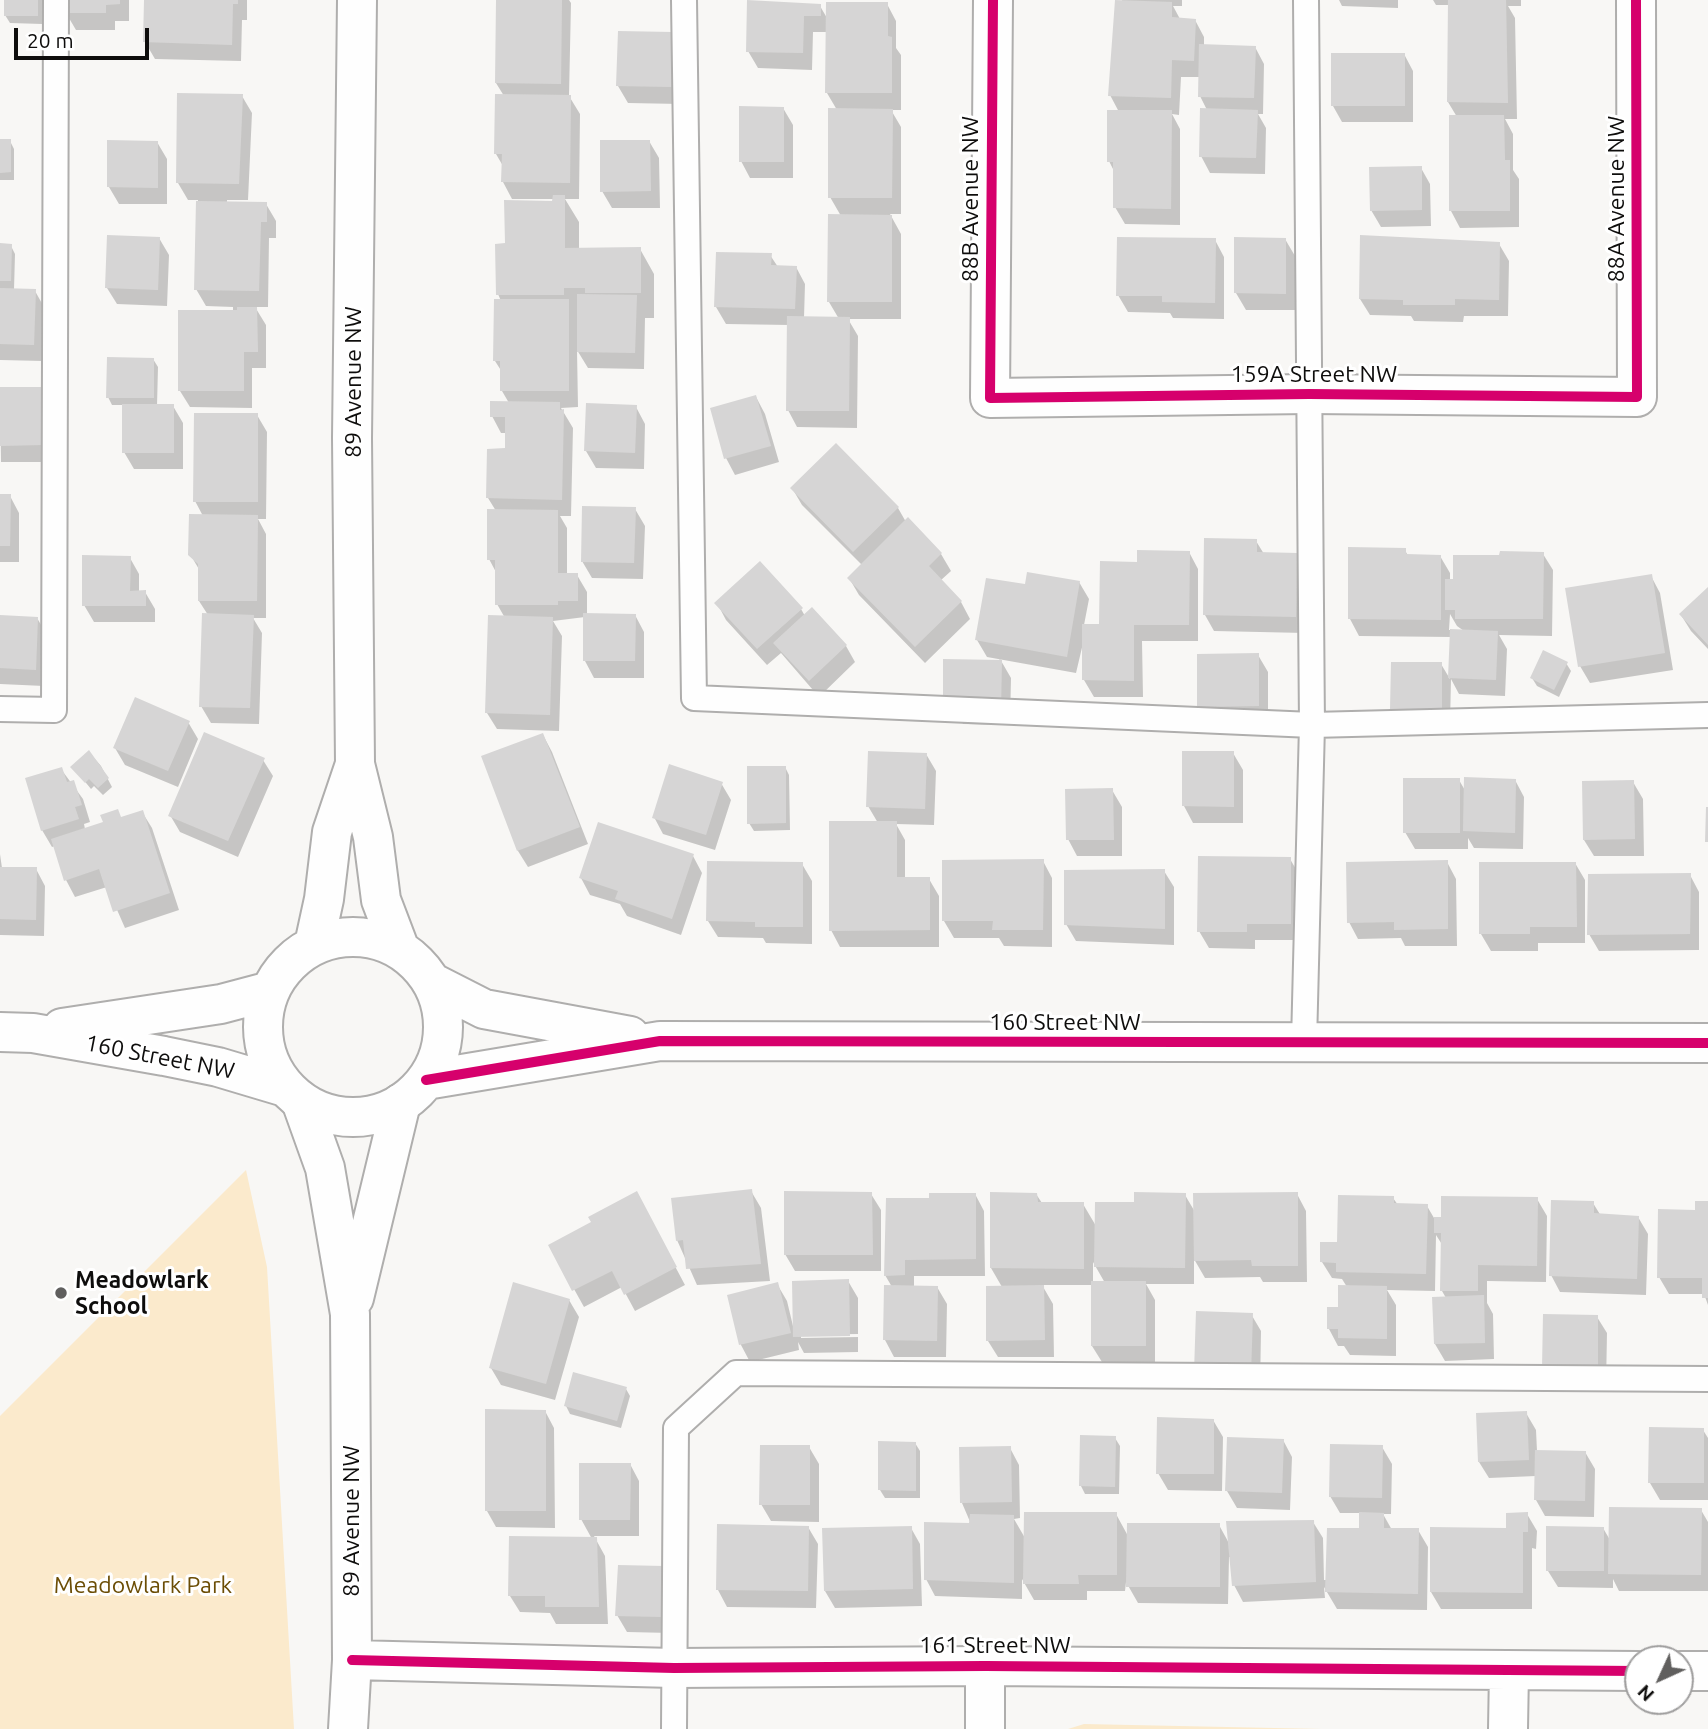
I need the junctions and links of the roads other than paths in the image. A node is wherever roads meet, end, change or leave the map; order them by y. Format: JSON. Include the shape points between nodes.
{"nodes":[{"id":1,"x":56,"y":0,"type":"edge"},
{"id":2,"x":357,"y":0,"type":"edge"},
{"id":3,"x":684,"y":0,"type":"edge"},
{"id":4,"x":993,"y":0,"type":"edge"},
{"id":5,"x":1306,"y":0,"type":"edge"},
{"id":6,"x":1636,"y":0,"type":"edge"},
{"id":7,"x":1309,"y":394,"type":"junction"},
{"id":8,"x":1637,"y":397,"type":"joint"},
{"id":9,"x":990,"y":398,"type":"joint"},
{"id":10,"x":0,"y":709,"type":"edge"},
{"id":11,"x":1708,"y":715,"type":"edge"},
{"id":12,"x":1312,"y":725,"type":"junction"},
{"id":13,"x":355,"y":764,"type":"junction"},
{"id":14,"x":314,"y":945,"type":"junction"},
{"id":15,"x":400,"y":950,"type":"junction"},
{"id":16,"x":431,"y":982,"type":"junction"},
{"id":17,"x":270,"y":991,"type":"junction"},
{"id":18,"x":17,"y":1032,"type":"edge"},
{"id":19,"x":660,"y":1041,"type":"junction"},
{"id":20,"x":1304,"y":1043,"type":"junction"},
{"id":21,"x":1708,"y":1043,"type":"edge"},
{"id":22,"x":413,"y":1092,"type":"junction"},
{"id":23,"x":293,"y":1094,"type":"junction"},
{"id":24,"x":350,"y":1314,"type":"junction"},
{"id":25,"x":1708,"y":1378,"type":"edge"},
{"id":26,"x":352,"y":1660,"type":"junction"},
{"id":27,"x":985,"y":1666,"type":"junction"},
{"id":28,"x":674,"y":1668,"type":"junction"},
{"id":29,"x":1509,"y":1671,"type":"junction"},
{"id":30,"x":1624,"y":1671,"type":"edge"},
{"id":31,"x":348,"y":1729,"type":"edge"},
{"id":32,"x":674,"y":1729,"type":"edge"},
{"id":33,"x":985,"y":1729,"type":"edge"},
{"id":34,"x":1508,"y":1729,"type":"edge"}],
"edges":[{"from":1,"to":10,"type":"lane","via":[[54,710]]},
{"from":2,"to":13,"type":"street","name":"89 Avenue NW","via":[[352,438]]},
{"from":3,"to":12,"type":"lane","via":[[694,698]]},
{"from":4,"to":9,"type":"street","name":"88B Avenue NW"},
{"from":5,"to":7,"type":"lane"},
{"from":6,"to":8,"type":"street","name":"88A Avenue NW"},
{"from":7,"to":8,"type":"street","name":"159A Street NW"},
{"from":7,"to":9,"type":"street","name":"159A Street NW"},
{"from":7,"to":12,"type":"lane"},
{"from":11,"to":12,"type":"lane"},
{"from":12,"to":20,"type":"lane"},
{"from":13,"to":14,"type":"street","name":"89 Avenue NW","via":[[331,832]]},
{"from":13,"to":15,"type":"street","name":"89 Avenue NW","via":[[373,837],[381,900]]},
{"from":14,"to":15,"type":"street","via":[[357,937]]},
{"from":14,"to":17,"type":"street","via":[[285,968]]},
{"from":15,"to":16,"type":"street"},
{"from":16,"to":19,"type":"street","name":"160 Street NW","via":[[484,1009]]},
{"from":16,"to":22,"type":"street","via":[[443,1032],[438,1057]]},
{"from":17,"to":18,"type":"street","name":"160 Street NW","via":[[221,1004]]},
{"from":17,"to":23,"type":"street","via":[[263,1017],[264,1044],[273,1069]]},
{"from":18,"to":23,"type":"street","name":"160 Street NW","via":[[218,1067]]},
{"from":19,"to":20,"type":"street","name":"160 Street NW"},
{"from":19,"to":22,"type":"street","name":"160 Street NW","via":[[491,1067]]},
{"from":20,"to":21,"type":"street","name":"160 Street NW"},
{"from":22,"to":23,"type":"street","via":[[376,1114],[351,1117],[324,1112]]},
{"from":22,"to":24,"type":"street","name":"89 Avenue NW"},
{"from":23,"to":24,"type":"street","name":"89 Avenue NW","via":[[325,1168]]},
{"from":24,"to":26,"type":"street","name":"89 Avenue NW"},
{"from":25,"to":28,"type":"lane","via":[[736,1373],[676,1428]]},
{"from":26,"to":28,"type":"street","name":"161 Street NW"},
{"from":26,"to":31,"type":"street","name":"89 Avenue NW"},
{"from":27,"to":28,"type":"street","name":"161 Street NW"},
{"from":27,"to":29,"type":"street","name":"161 Street NW"},
{"from":27,"to":33,"type":"street"},
{"from":28,"to":32,"type":"lane"},
{"from":29,"to":30,"type":"street","name":"161 Street NW"},
{"from":29,"to":34,"type":"street"}]}
